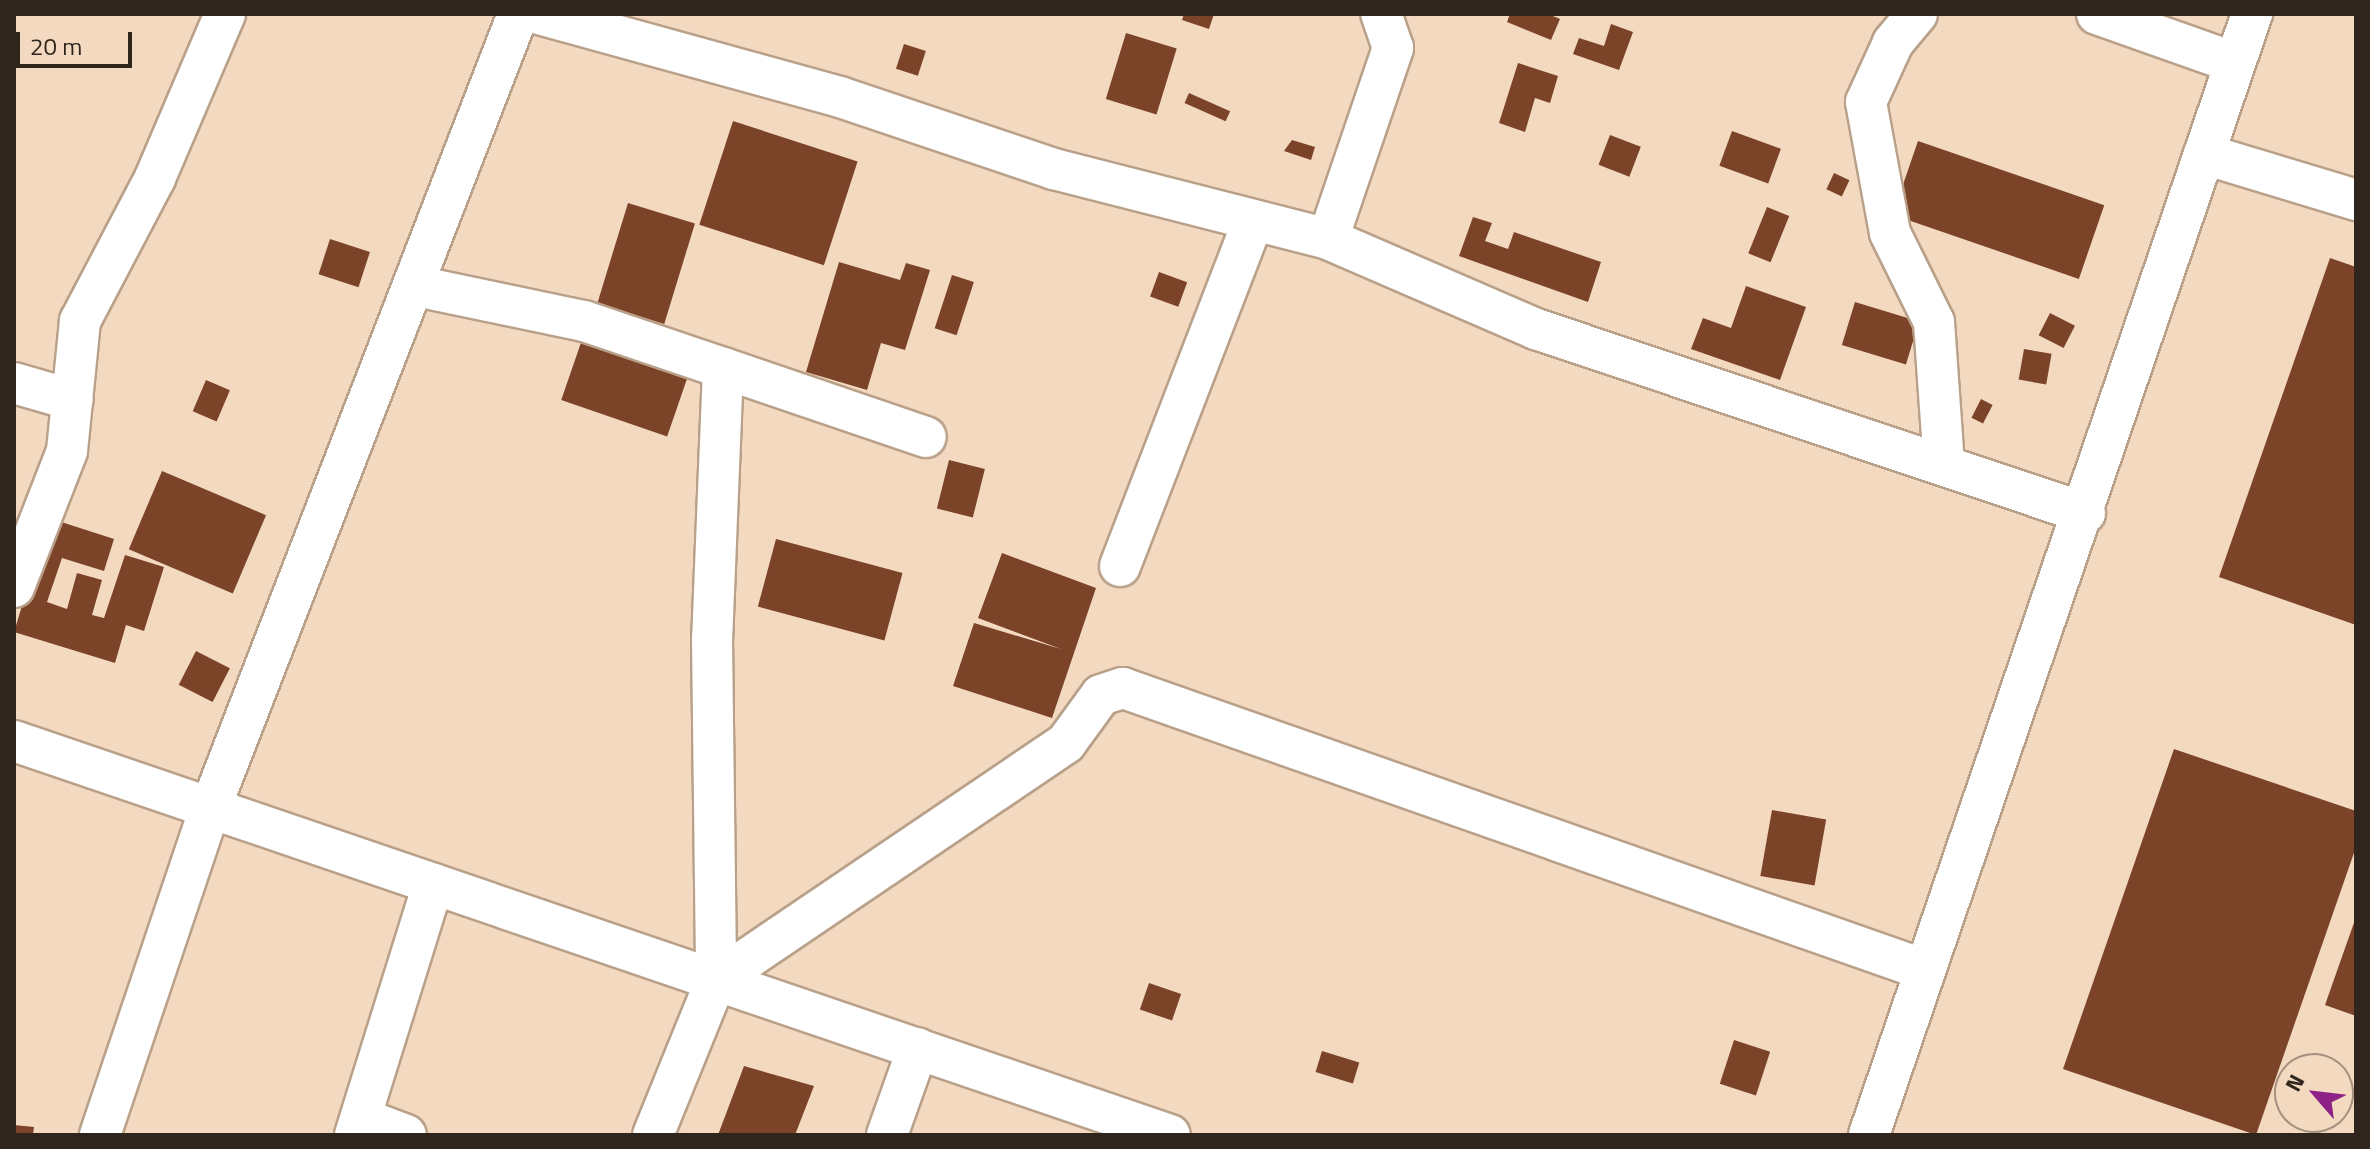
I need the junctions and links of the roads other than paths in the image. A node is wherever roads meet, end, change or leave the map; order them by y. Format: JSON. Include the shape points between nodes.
{"nodes":[{"id":1,"x":225,"y":14,"type":"edge"},
{"id":2,"x":518,"y":14,"type":"edge"},
{"id":3,"x":539,"y":14,"type":"edge"},
{"id":4,"x":1381,"y":14,"type":"edge"},
{"id":5,"x":1917,"y":14,"type":"edge"},
{"id":6,"x":2097,"y":14,"type":"edge"},
{"id":7,"x":2252,"y":14,"type":"edge"},
{"id":8,"x":2235,"y":63,"type":"junction"},
{"id":9,"x":2204,"y":154,"type":"junction"},
{"id":10,"x":2356,"y":200,"type":"edge"},
{"id":11,"x":1253,"y":222,"type":"junction"},
{"id":12,"x":1328,"y":239,"type":"junction"},
{"id":13,"x":416,"y":286,"type":"junction"},
{"id":14,"x":723,"y":368,"type":"junction"},
{"id":15,"x":14,"y":383,"type":"edge"},
{"id":16,"x":73,"y":400,"type":"junction"},
{"id":17,"x":926,"y":437,"type":"dead end"},
{"id":18,"x":1944,"y":466,"type":"junction"},
{"id":19,"x":2085,"y":513,"type":"junction"},
{"id":20,"x":1120,"y":566,"type":"dead end"},
{"id":21,"x":14,"y":587,"type":"edge"},
{"id":22,"x":14,"y":741,"type":"edge"},
{"id":23,"x":210,"y":809,"type":"junction"},
{"id":24,"x":433,"y":884,"type":"junction"},
{"id":25,"x":1925,"y":970,"type":"junction"},
{"id":26,"x":716,"y":980,"type":"junction"},
{"id":27,"x":918,"y":1048,"type":"junction"},
{"id":28,"x":358,"y":1126,"type":"edge"},
{"id":29,"x":1120,"y":1127,"type":"edge"},
{"id":30,"x":100,"y":1135,"type":"edge"},
{"id":31,"x":406,"y":1135,"type":"edge"},
{"id":32,"x":653,"y":1135,"type":"edge"},
{"id":33,"x":887,"y":1135,"type":"edge"},
{"id":34,"x":1170,"y":1135,"type":"edge"},
{"id":35,"x":1869,"y":1135,"type":"edge"}],
"edges":[{"from":1,"to":16,"type":"street","via":[[155,178],[109,253],[80,321]]},
{"from":2,"to":13,"type":"street"},
{"from":3,"to":11,"type":"street"},
{"from":4,"to":12,"type":"street","via":[[1393,48]]},
{"from":5,"to":18,"type":"street","via":[[1893,43],[1866,102],[1890,233],[1934,322]]},
{"from":6,"to":8,"type":"street"},
{"from":7,"to":8,"type":"street"},
{"from":8,"to":9,"type":"street"},
{"from":9,"to":10,"type":"street"},
{"from":9,"to":19,"type":"street"},
{"from":11,"to":12,"type":"street"},
{"from":11,"to":20,"type":"street"},
{"from":12,"to":18,"type":"street","via":[[1536,329]]},
{"from":13,"to":14,"type":"street","via":[[584,321]]},
{"from":13,"to":23,"type":"street"},
{"from":14,"to":17,"type":"street"},
{"from":14,"to":26,"type":"street","via":[[712,639]]},
{"from":15,"to":16,"type":"street"},
{"from":16,"to":21,"type":"street","via":[[67,451]]},
{"from":18,"to":19,"type":"street"},
{"from":19,"to":25,"type":"street"},
{"from":22,"to":23,"type":"street"},
{"from":23,"to":24,"type":"street"},
{"from":23,"to":30,"type":"street"},
{"from":24,"to":26,"type":"street"},
{"from":24,"to":28,"type":"street"},
{"from":25,"to":26,"type":"street","via":[[1123,688],[1101,695],[1066,743]]},
{"from":25,"to":35,"type":"street"},
{"from":26,"to":27,"type":"street"},
{"from":26,"to":32,"type":"street"},
{"from":27,"to":29,"type":"street"},
{"from":27,"to":33,"type":"street"},
{"from":28,"to":31,"type":"street"},
{"from":29,"to":34,"type":"street"}]}
